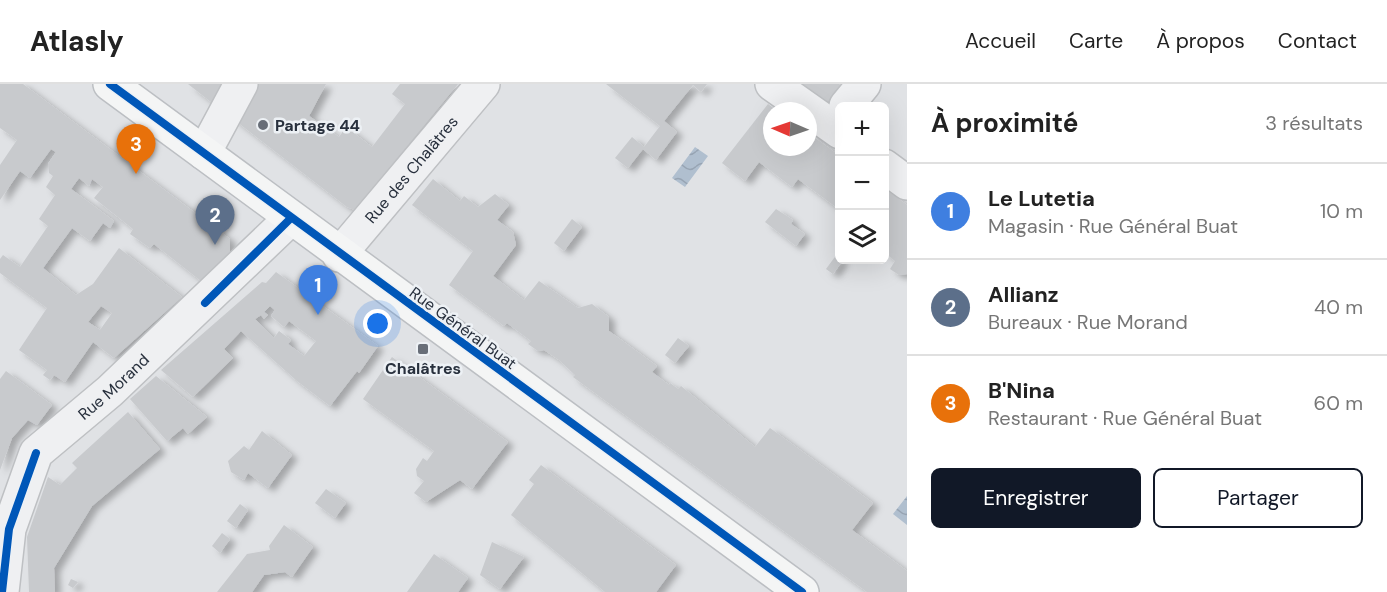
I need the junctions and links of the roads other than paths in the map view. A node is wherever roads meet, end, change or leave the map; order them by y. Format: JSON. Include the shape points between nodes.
{"nodes":[{"id":1,"x":110,"y":84,"type":"edge"},
{"id":2,"x":241,"y":84,"type":"edge"},
{"id":3,"x":483,"y":84,"type":"edge"},
{"id":4,"x":772,"y":84,"type":"edge"},
{"id":5,"x":864,"y":84,"type":"edge"},
{"id":6,"x":852,"y":102,"type":"edge"},
{"id":7,"x":835,"y":118,"type":"edge"},
{"id":8,"x":204,"y":153,"type":"junction"},
{"id":9,"x":889,"y":169,"type":"edge"},
{"id":10,"x":907,"y":183,"type":"edge"},
{"id":11,"x":291,"y":218,"type":"junction"},
{"id":12,"x":339,"y":255,"type":"junction"},
{"id":13,"x":2,"y":592,"type":"edge"},
{"id":14,"x":802,"y":592,"type":"edge"}],
"edges":[{"from":1,"to":8,"type":"main road","name":"Rue Général Buat"},
{"from":2,"to":8,"type":"street"},
{"from":3,"to":12,"type":"street","name":"Rue des Chalâtres"},
{"from":4,"to":7,"type":"street"},
{"from":5,"to":6,"type":"street"},
{"from":8,"to":11,"type":"main road","name":"Rue Général Buat"},
{"from":9,"to":10,"type":"street"},
{"from":11,"to":12,"type":"main road","name":"Rue Général Buat"},
{"from":11,"to":13,"type":"street","name":"Rue Morand","via":[[110,391],[36,453],[9,529]]},
{"from":12,"to":14,"type":"main road","name":"Rue Général Buat"}]}
